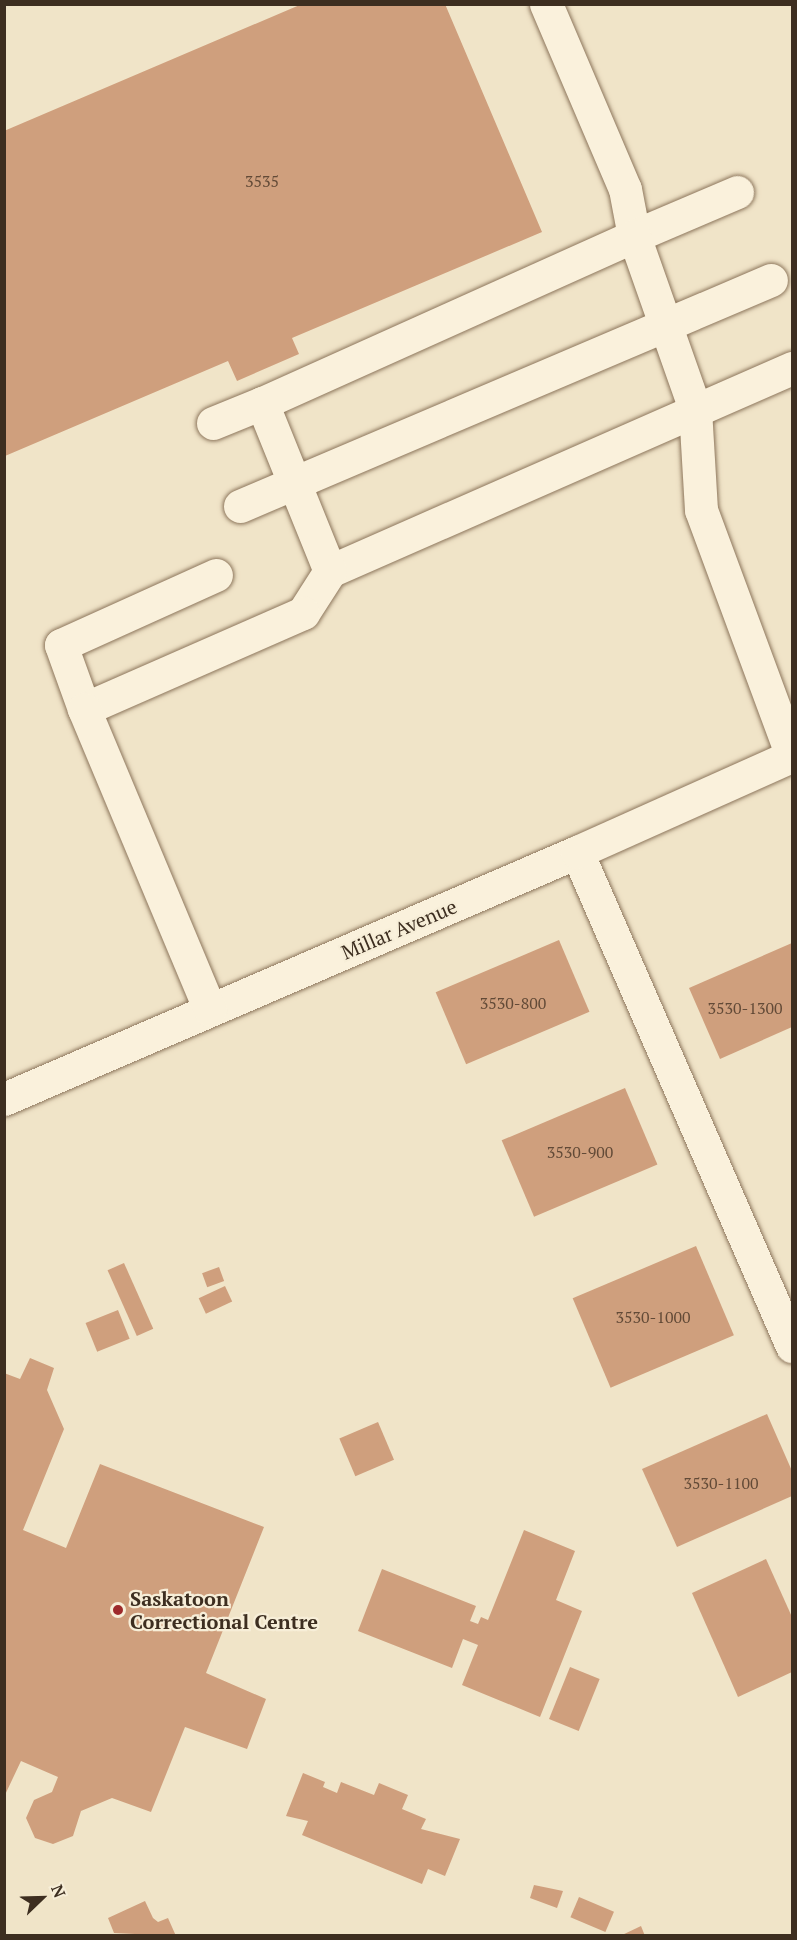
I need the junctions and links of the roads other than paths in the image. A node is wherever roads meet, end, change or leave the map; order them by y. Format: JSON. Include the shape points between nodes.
{"nodes":[{"id":1,"x":546,"y":4,"type":"edge"},
{"id":2,"x":737,"y":192,"type":"dead end"},
{"id":3,"x":634,"y":236,"type":"junction"},
{"id":4,"x":771,"y":280,"type":"dead end"},
{"id":5,"x":667,"y":327,"type":"junction"},
{"id":6,"x":792,"y":368,"type":"edge"},
{"id":7,"x":262,"y":403,"type":"junction"},
{"id":8,"x":695,"y":409,"type":"junction"},
{"id":9,"x":213,"y":423,"type":"dead end"},
{"id":10,"x":296,"y":483,"type":"junction"},
{"id":11,"x":240,"y":506,"type":"dead end"},
{"id":12,"x":330,"y":571,"type":"junction"},
{"id":13,"x":216,"y":575,"type":"dead end"},
{"id":14,"x":84,"y":709,"type":"junction"},
{"id":15,"x":792,"y":756,"type":"edge"},
{"id":16,"x":577,"y":852,"type":"junction"},
{"id":17,"x":210,"y":1010,"type":"junction"},
{"id":18,"x":4,"y":1098,"type":"edge"},
{"id":19,"x":792,"y":1346,"type":"edge"}],
"edges":[{"from":1,"to":3,"type":"street","via":[[625,189]]},
{"from":2,"to":3,"type":"street"},
{"from":3,"to":5,"type":"street"},
{"from":3,"to":7,"type":"street"},
{"from":4,"to":5,"type":"street"},
{"from":5,"to":8,"type":"street"},
{"from":5,"to":10,"type":"street"},
{"from":6,"to":8,"type":"street"},
{"from":7,"to":9,"type":"street"},
{"from":7,"to":10,"type":"street"},
{"from":8,"to":12,"type":"street"},
{"from":8,"to":15,"type":"street","via":[[701,510]]},
{"from":10,"to":11,"type":"street"},
{"from":10,"to":12,"type":"street"},
{"from":12,"to":14,"type":"street","via":[[303,613]]},
{"from":13,"to":14,"type":"street","via":[[61,645]]},
{"from":14,"to":17,"type":"street"},
{"from":15,"to":16,"type":"street","name":"Millar Avenue"},
{"from":16,"to":17,"type":"street","name":"Millar Avenue"},
{"from":16,"to":19,"type":"street"},
{"from":17,"to":18,"type":"street","name":"Millar Avenue"}]}
